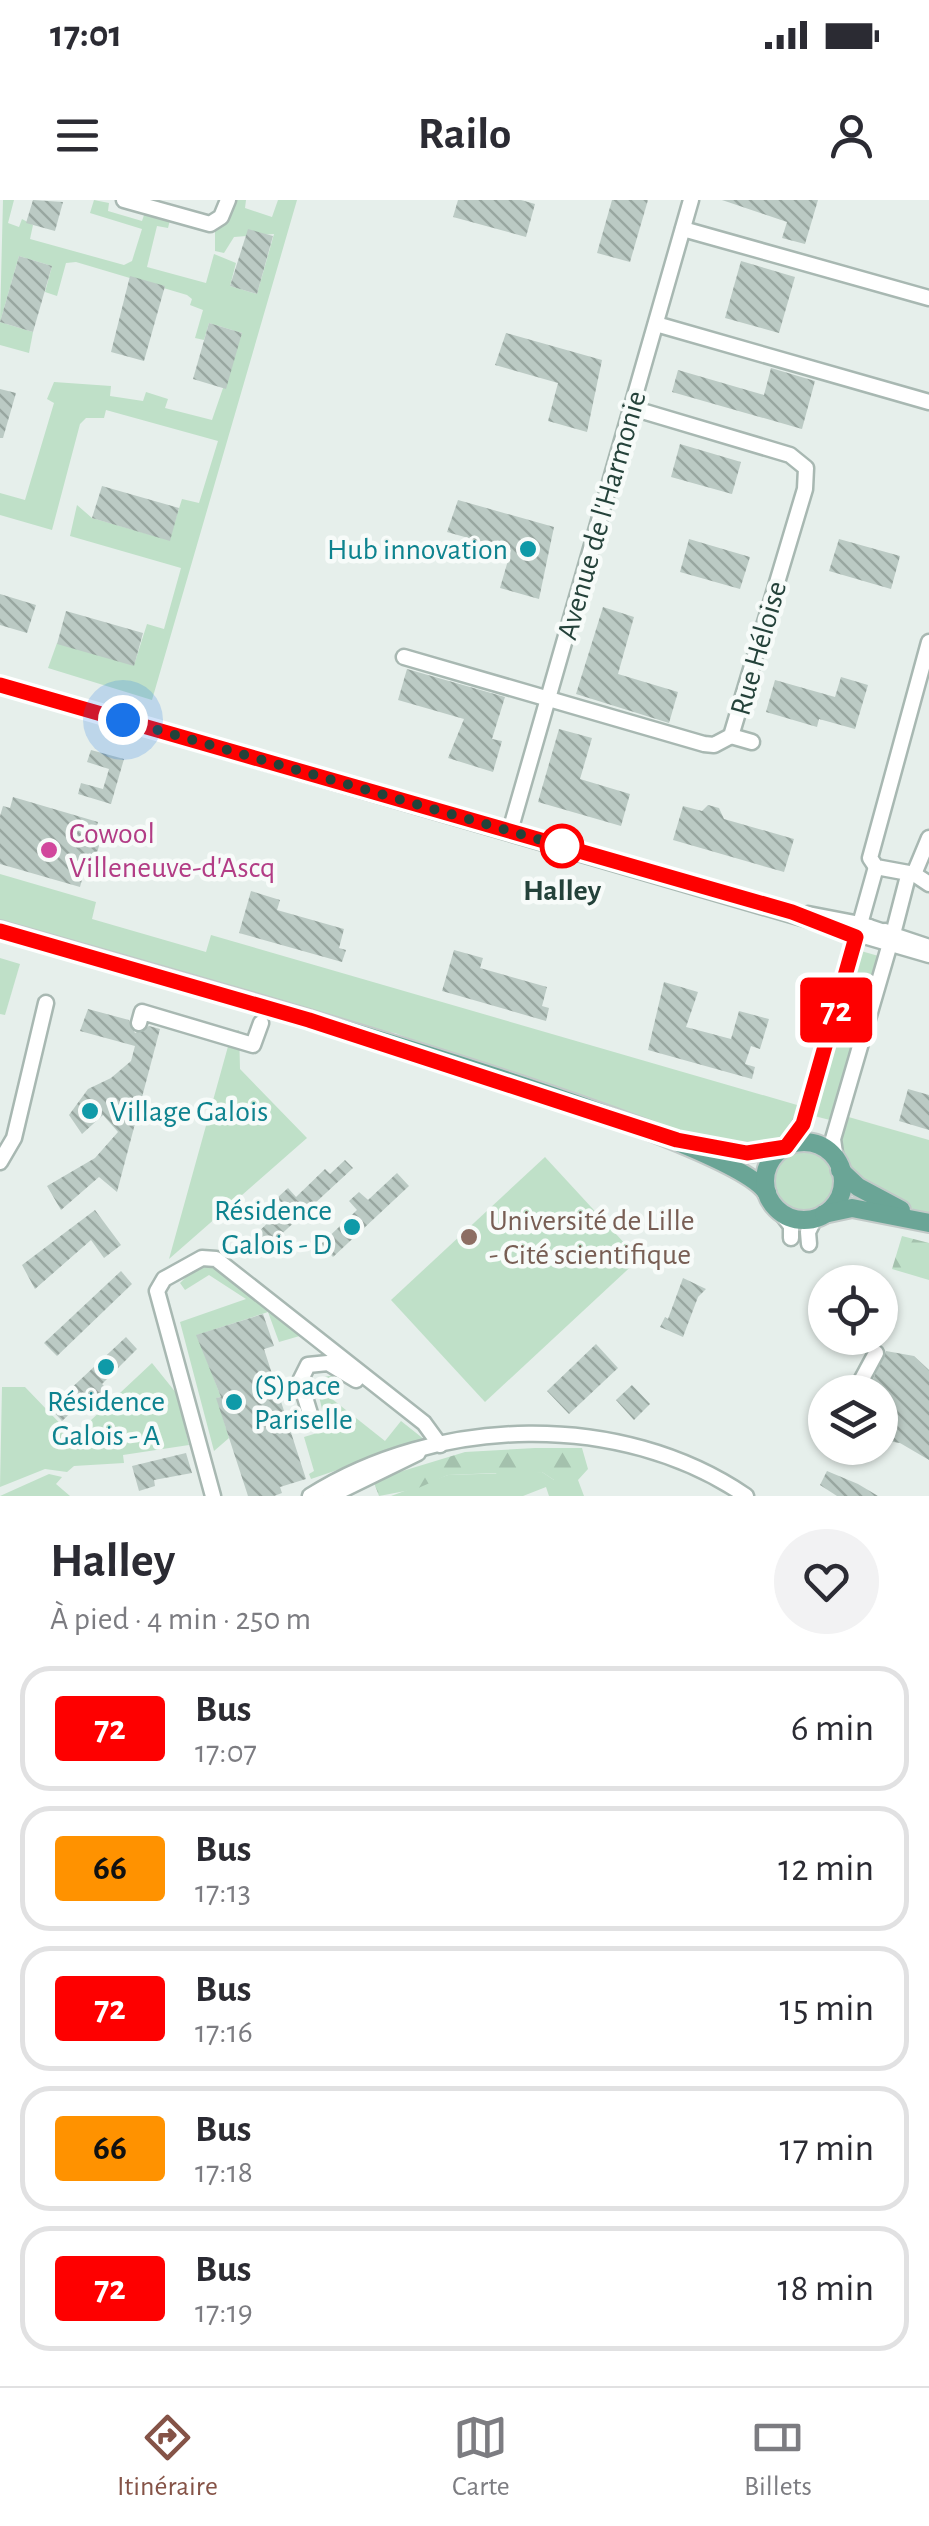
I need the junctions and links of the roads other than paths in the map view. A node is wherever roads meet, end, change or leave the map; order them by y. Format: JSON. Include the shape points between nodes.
{"nodes":[{"id":1,"x":124,"y":200,"type":"edge"},
{"id":2,"x":228,"y":200,"type":"edge"},
{"id":3,"x":692,"y":200,"type":"edge"},
{"id":4,"x":684,"y":229,"type":"junction"},
{"id":5,"x":929,"y":298,"type":"edge"},
{"id":6,"x":656,"y":324,"type":"junction"},
{"id":7,"x":929,"y":402,"type":"edge"},
{"id":8,"x":632,"y":408,"type":"junction"},
{"id":9,"x":929,"y":642,"type":"edge"},
{"id":10,"x":404,"y":657,"type":"dead end"},
{"id":11,"x":0,"y":685,"type":"edge"},
{"id":12,"x":548,"y":699,"type":"junction"},
{"id":13,"x":730,"y":736,"type":"junction"},
{"id":14,"x":752,"y":742,"type":"dead end"},
{"id":15,"x":510,"y":831,"type":"junction"},
{"id":16,"x":929,"y":838,"type":"edge"},
{"id":17,"x":876,"y":867,"type":"junction"},
{"id":18,"x":911,"y":875,"type":"junction"},
{"id":19,"x":929,"y":884,"type":"edge"},
{"id":20,"x":862,"y":929,"type":"junction"},
{"id":21,"x":0,"y":930,"type":"edge"},
{"id":22,"x":889,"y":937,"type":"junction"},
{"id":23,"x":929,"y":947,"type":"edge"},
{"id":24,"x":929,"y":955,"type":"edge"},
{"id":25,"x":46,"y":1004,"type":"dead end"},
{"id":26,"x":139,"y":1023,"type":"dead end"},
{"id":27,"x":261,"y":1023,"type":"dead end"},
{"id":28,"x":677,"y":1140,"type":"junction"},
{"id":29,"x":783,"y":1149,"type":"junction"},
{"id":30,"x":0,"y":1162,"type":"edge"},
{"id":31,"x":838,"y":1165,"type":"junction"},
{"id":32,"x":767,"y":1193,"type":"junction"},
{"id":33,"x":782,"y":1213,"type":"junction"},
{"id":34,"x":820,"y":1216,"type":"junction"},
{"id":35,"x":929,"y":1222,"type":"edge"},
{"id":36,"x":792,"y":1238,"type":"dead end"},
{"id":37,"x":810,"y":1244,"type":"dead end"},
{"id":38,"x":312,"y":1420,"type":"dead end"},
{"id":39,"x":437,"y":1440,"type":"junction"},
{"id":40,"x":423,"y":1449,"type":"junction"},
{"id":41,"x":213,"y":1496,"type":"edge"},
{"id":42,"x":310,"y":1496,"type":"edge"},
{"id":43,"x":330,"y":1496,"type":"edge"},
{"id":44,"x":746,"y":1496,"type":"edge"}],
"edges":[{"from":1,"to":2,"type":"street","via":[[210,224],[222,217]]},
{"from":3,"to":4,"type":"street","name":"Avenue de l'Harmonie"},
{"from":4,"to":5,"type":"street"},
{"from":4,"to":6,"type":"street","name":"Avenue de l'Harmonie"},
{"from":6,"to":7,"type":"street"},
{"from":6,"to":8,"type":"street","name":"Avenue de l'Harmonie"},
{"from":8,"to":12,"type":"street","name":"Avenue de l'Harmonie"},
{"from":8,"to":13,"type":"street","name":"Rue Héloise","via":[[790,455],[806,468]]},
{"from":9,"to":17,"type":"street","via":[[870,858]]},
{"from":10,"to":12,"type":"street","name":"Rue Héloise"},
{"from":11,"to":15,"type":"street"},
{"from":12,"to":13,"type":"street","name":"Rue Héloise","via":[[704,744]]},
{"from":12,"to":15,"type":"street","name":"Avenue de l'Harmonie"},
{"from":13,"to":14,"type":"street"},
{"from":15,"to":20,"type":"street"},
{"from":16,"to":18,"type":"street"},
{"from":17,"to":18,"type":"street"},
{"from":17,"to":20,"type":"street"},
{"from":18,"to":19,"type":"street"},
{"from":18,"to":22,"type":"street"},
{"from":20,"to":22,"type":"street"},
{"from":20,"to":29,"type":"street","via":[[806,1118]]},
{"from":21,"to":28,"type":"main road","via":[[309,1020]]},
{"from":22,"to":23,"type":"street"},
{"from":22,"to":24,"type":"street"},
{"from":22,"to":31,"type":"street","via":[[832,1138]]},
{"from":25,"to":30,"type":"street","via":[[14,1138]]},
{"from":26,"to":27,"type":"street","via":[[142,1012],[253,1045]]},
{"from":28,"to":29,"type":"main road","via":[[739,1152]]},
{"from":28,"to":32,"type":"main road","via":[[747,1172]]},
{"from":29,"to":31,"type":"main road","via":[[816,1145]]},
{"from":29,"to":32,"type":"main road","via":[[768,1167]]},
{"from":31,"to":34,"type":"main road","via":[[840,1195]]},
{"from":31,"to":35,"type":"main road","via":[[868,1194]]},
{"from":32,"to":33,"type":"main road"},
{"from":33,"to":34,"type":"main road"},
{"from":33,"to":36,"type":"street"},
{"from":34,"to":35,"type":"main road","via":[[852,1208]]},
{"from":34,"to":37,"type":"street","via":[[808,1232]]},
{"from":38,"to":39,"type":"street","via":[[300,1381],[317,1362],[344,1371]]},
{"from":39,"to":40,"type":"street"},
{"from":39,"to":41,"type":"street","via":[[216,1259],[202,1258],[164,1279],[157,1291]]},
{"from":39,"to":44,"type":"street","via":[[526,1434],[619,1443],[685,1464]]},
{"from":40,"to":42,"type":"street","via":[[358,1470]]},
{"from":40,"to":43,"type":"street"}]}
